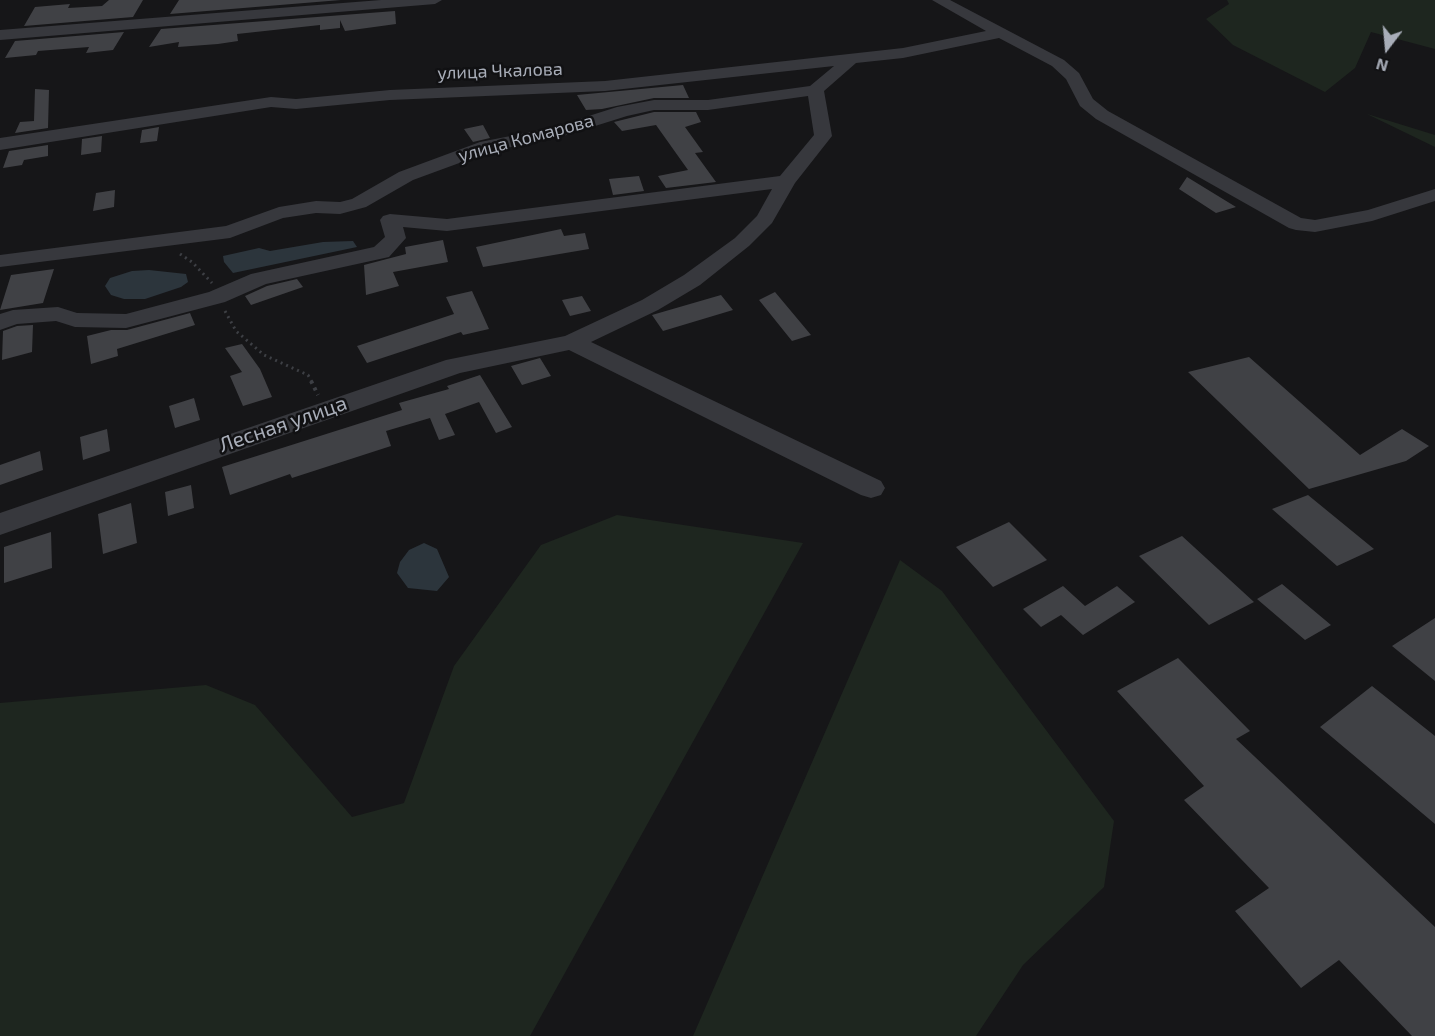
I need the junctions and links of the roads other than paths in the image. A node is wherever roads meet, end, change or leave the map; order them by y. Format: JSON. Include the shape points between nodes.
{"nodes":[{"id":1,"x":435,"y":0,"type":"edge"},
{"id":2,"x":939,"y":0,"type":"edge"},
{"id":3,"x":1000,"y":33,"type":"junction"},
{"id":4,"x":0,"y":35,"type":"edge"},
{"id":5,"x":852,"y":58,"type":"junction"},
{"id":6,"x":815,"y":90,"type":"junction"},
{"id":7,"x":0,"y":144,"type":"edge"},
{"id":8,"x":786,"y":181,"type":"junction"},
{"id":9,"x":1435,"y":195,"type":"edge"},
{"id":10,"x":359,"y":202,"type":"junction"},
{"id":11,"x":390,"y":220,"type":"junction"},
{"id":12,"x":0,"y":261,"type":"edge"},
{"id":13,"x":0,"y":323,"type":"edge"},
{"id":14,"x":572,"y":342,"type":"junction"},
{"id":15,"x":871,"y":488,"type":"dead end"},
{"id":16,"x":0,"y":524,"type":"edge"}],
"edges":[{"from":1,"to":4,"type":"street"},
{"from":2,"to":3,"type":"street"},
{"from":3,"to":5,"type":"street","name":"улица Чкалова","via":[[903,53]]},
{"from":3,"to":9,"type":"street","via":[[1058,63],[1073,77],[1086,102],[1102,115],[1296,224],[1315,226]]},
{"from":5,"to":6,"type":"street"},
{"from":5,"to":7,"type":"street","name":"улица Чкалова","via":[[604,87],[390,95],[296,104],[271,102]]},
{"from":6,"to":8,"type":"street","name":"Лесная улица","via":[[823,136]]},
{"from":6,"to":10,"type":"street","name":"улица Комарова","via":[[720,104],[654,105],[623,111],[554,133],[487,146],[406,176]]},
{"from":8,"to":11,"type":"street","via":[[447,225]]},
{"from":8,"to":14,"type":"street","name":"Лесная улица","via":[[765,219],[692,280]]},
{"from":10,"to":11,"type":"street","via":[[386,206]]},
{"from":10,"to":12,"type":"street","name":"улица Комарова","via":[[340,208],[279,213],[230,232]]},
{"from":11,"to":13,"type":"street","via":[[396,238],[381,252],[259,279],[217,297],[126,321],[75,320],[58,314]]},
{"from":14,"to":15,"type":"street"},
{"from":14,"to":16,"type":"street","name":"Лесная улица","via":[[454,366]]}]}
